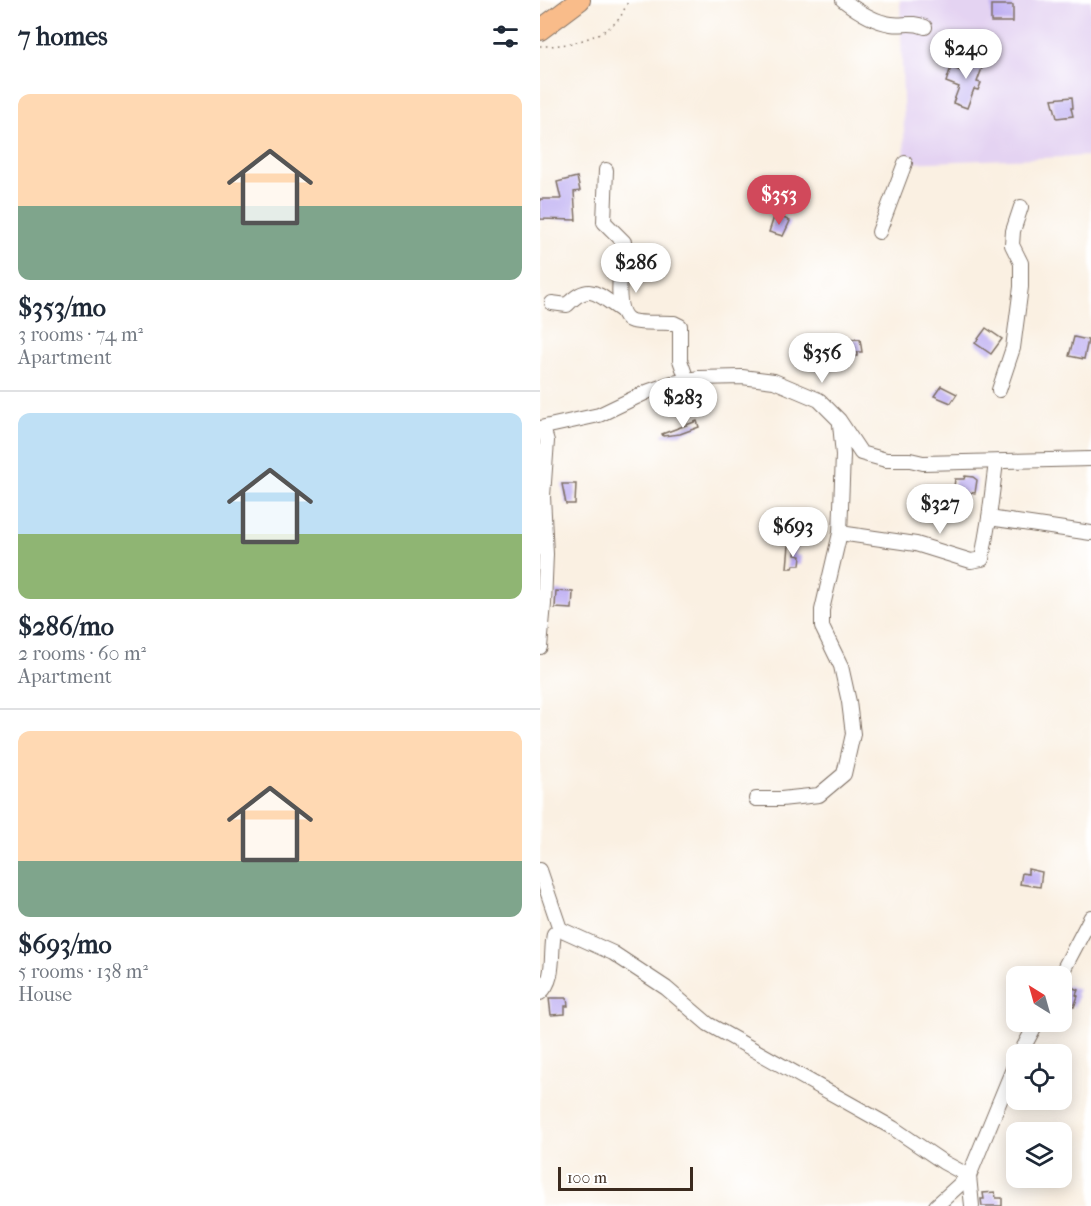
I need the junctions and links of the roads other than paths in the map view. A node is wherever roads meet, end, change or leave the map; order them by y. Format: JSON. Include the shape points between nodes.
{"nodes":[{"id":1,"x":580,"y":0,"type":"edge"},
{"id":2,"x":843,"y":0,"type":"edge"},
{"id":3,"x":925,"y":27,"type":"dead end"},
{"id":4,"x":540,"y":30,"type":"edge"},
{"id":5,"x":905,"y":163,"type":"dead end"},
{"id":6,"x":606,"y":170,"type":"dead end"},
{"id":7,"x":1021,"y":207,"type":"dead end"},
{"id":8,"x":879,"y":232,"type":"dead end"},
{"id":9,"x":552,"y":303,"type":"dead end"},
{"id":10,"x":621,"y":310,"type":"junction"},
{"id":11,"x":687,"y":380,"type":"junction"},
{"id":12,"x":999,"y":390,"type":"dead end"},
{"id":13,"x":839,"y":420,"type":"junction"},
{"id":14,"x":541,"y":428,"type":"edge"},
{"id":15,"x":1091,"y":459,"type":"edge"},
{"id":16,"x":996,"y":462,"type":"junction"},
{"id":17,"x":989,"y":518,"type":"junction"},
{"id":18,"x":840,"y":533,"type":"junction"},
{"id":19,"x":1091,"y":533,"type":"edge"},
{"id":20,"x":540,"y":647,"type":"edge"},
{"id":21,"x":756,"y":799,"type":"dead end"},
{"id":22,"x":540,"y":870,"type":"edge"},
{"id":23,"x":1091,"y":917,"type":"edge"},
{"id":24,"x":560,"y":930,"type":"junction"},
{"id":25,"x":1065,"y":966,"type":"edge"},
{"id":26,"x":540,"y":993,"type":"edge"},
{"id":27,"x":1006,"y":1086,"type":"edge"},
{"id":28,"x":969,"y":1176,"type":"junction"},
{"id":29,"x":936,"y":1206,"type":"edge"},
{"id":30,"x":972,"y":1206,"type":"edge"}],
"edges":[{"from":1,"to":4,"type":"highway"},
{"from":2,"to":3,"type":"street","via":[[891,24],[915,23]]},
{"from":5,"to":8,"type":"street"},
{"from":6,"to":10,"type":"street","via":[[604,222],[624,242]]},
{"from":7,"to":12,"type":"street","via":[[1012,245],[1021,263],[1021,287],[1013,348]]},
{"from":9,"to":10,"type":"street","via":[[567,305],[585,291],[595,291]]},
{"from":10,"to":11,"type":"street","via":[[631,321],[680,326],[680,360]]},
{"from":11,"to":13,"type":"street","via":[[742,377],[774,381],[819,400]]},
{"from":11,"to":14,"type":"street","via":[[649,390],[599,415]]},
{"from":13,"to":16,"type":"street","via":[[861,453],[870,456],[923,463]]},
{"from":13,"to":18,"type":"street","via":[[843,455]]},
{"from":14,"to":20,"type":"street","via":[[547,441]]},
{"from":15,"to":16,"type":"street"},
{"from":16,"to":17,"type":"street"},
{"from":17,"to":18,"type":"street","via":[[982,559],[971,561],[916,544]]},
{"from":17,"to":19,"type":"street"},
{"from":18,"to":21,"type":"street","via":[[822,610],[822,627],[841,666],[854,734],[844,774],[819,795]]},
{"from":22,"to":24,"type":"street"},
{"from":23,"to":25,"type":"street"},
{"from":24,"to":26,"type":"street","via":[[554,934],[551,974]]},
{"from":24,"to":28,"type":"street","via":[[613,953],[666,988],[708,1024],[893,1128]]},
{"from":27,"to":28,"type":"street"},
{"from":28,"to":29,"type":"street"},
{"from":28,"to":30,"type":"street"}]}
